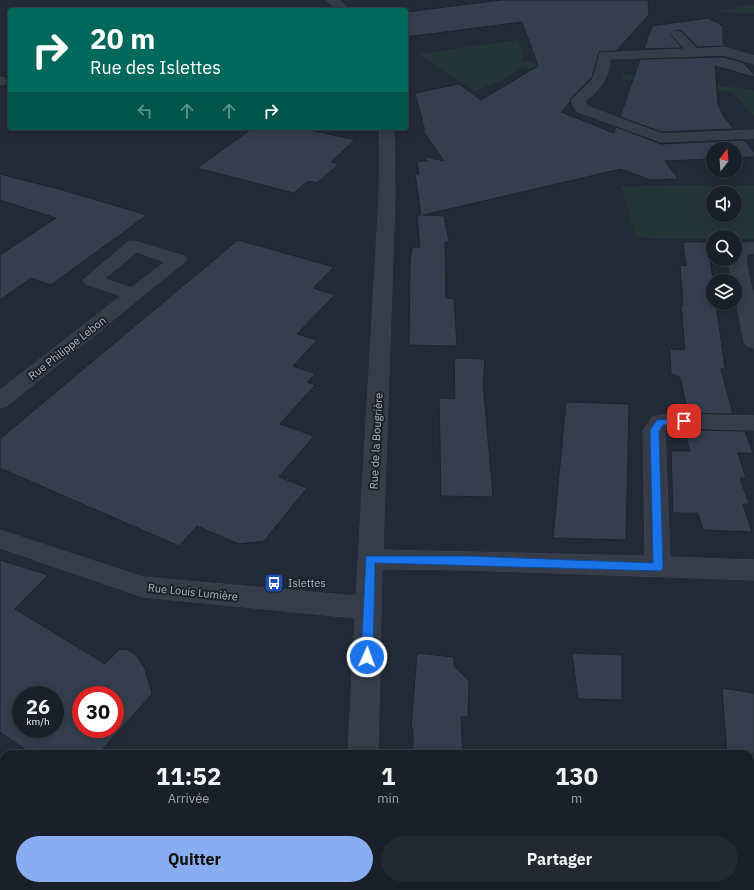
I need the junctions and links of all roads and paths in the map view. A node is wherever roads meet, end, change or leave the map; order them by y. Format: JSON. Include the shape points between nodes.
{"nodes":[{"id":1,"x":332,"y":0,"type":"edge"},
{"id":2,"x":342,"y":8,"type":"edge"},
{"id":3,"x":677,"y":34,"type":"dead end"},
{"id":4,"x":694,"y":52,"type":"junction"},
{"id":5,"x":754,"y":60,"type":"edge"},
{"id":6,"x":387,"y":130,"type":"edge"},
{"id":7,"x":754,"y":134,"type":"edge"},
{"id":8,"x":754,"y":248,"type":"edge"},
{"id":9,"x":134,"y":295,"type":"dead end"},
{"id":10,"x":754,"y":342,"type":"edge"},
{"id":11,"x":0,"y":401,"type":"edge"},
{"id":12,"x":754,"y":423,"type":"edge"},
{"id":13,"x":0,"y":539,"type":"edge"},
{"id":14,"x":370,"y":559,"type":"junction"},
{"id":15,"x":658,"y":568,"type":"junction"},
{"id":16,"x":754,"y":570,"type":"edge"},
{"id":17,"x":369,"y":607,"type":"junction"},
{"id":18,"x":363,"y":750,"type":"edge"}],
"edges":[{"from":1,"to":2,"type":"street"},
{"from":3,"to":4,"type":"street"},
{"from":4,"to":5,"type":"street","via":[[724,51]]},
{"from":4,"to":7,"type":"street","via":[[604,56],[602,74],[596,85],[578,100],[581,108],[660,138]]},
{"from":6,"to":14,"type":"street","name":"Rue de la Bougrière","via":[[387,197]]},
{"from":8,"to":10,"type":"street","via":[[739,251],[737,262]]},
{"from":9,"to":11,"type":"street","name":"Rue Philippe Lebon"},
{"from":12,"to":15,"type":"street","via":[[670,421],[660,422],[654,430]]},
{"from":13,"to":17,"type":"street","name":"Rue Louis Lumière","via":[[143,587]]},
{"from":14,"to":15,"type":"street","via":[[467,560]]},
{"from":14,"to":17,"type":"street","name":"Rue de la Bougrière"},
{"from":15,"to":16,"type":"street"},
{"from":17,"to":18,"type":"street","name":"Rue de la Bougrière"}]}
